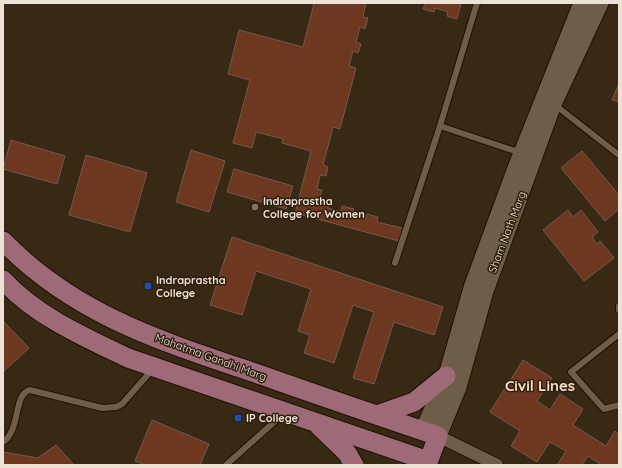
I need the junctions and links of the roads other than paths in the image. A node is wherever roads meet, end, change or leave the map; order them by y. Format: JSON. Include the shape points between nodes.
{"nodes":[{"id":1,"x":477,"y":3,"type":"edge"},
{"id":2,"x":582,"y":3,"type":"edge"},
{"id":3,"x":600,"y":3,"type":"edge"},
{"id":4,"x":553,"y":104,"type":"junction"},
{"id":5,"x":440,"y":126,"type":"junction"},
{"id":6,"x":619,"y":154,"type":"edge"},
{"id":7,"x":528,"y":156,"type":"junction"},
{"id":8,"x":3,"y":241,"type":"edge"},
{"id":9,"x":395,"y":263,"type":"dead end"},
{"id":10,"x":3,"y":280,"type":"edge"},
{"id":11,"x":619,"y":306,"type":"edge"},
{"id":12,"x":619,"y":310,"type":"edge"},
{"id":13,"x":619,"y":334,"type":"edge"},
{"id":14,"x":154,"y":368,"type":"junction"},
{"id":15,"x":446,"y":376,"type":"junction"},
{"id":16,"x":619,"y":405,"type":"edge"},
{"id":17,"x":284,"y":412,"type":"junction"},
{"id":18,"x":377,"y":415,"type":"junction"},
{"id":19,"x":317,"y":424,"type":"junction"},
{"id":20,"x":431,"y":434,"type":"junction"},
{"id":21,"x":3,"y":442,"type":"edge"},
{"id":22,"x":419,"y":462,"type":"edge"},
{"id":23,"x":226,"y":465,"type":"edge"},
{"id":24,"x":354,"y":465,"type":"edge"},
{"id":25,"x":497,"y":465,"type":"edge"}],
"edges":[{"from":1,"to":5,"type":"lane"},
{"from":2,"to":7,"type":"main road","name":"Sham Nath Marg"},
{"from":3,"to":4,"type":"main road","name":"Sham Nath Marg"},
{"from":4,"to":6,"type":"lane"},
{"from":4,"to":7,"type":"main road","name":"Sham Nath Marg"},
{"from":5,"to":7,"type":"lane"},
{"from":5,"to":9,"type":"lane"},
{"from":7,"to":15,"type":"main road","name":"Sham Nath Marg","via":[[472,288]]},
{"from":7,"to":20,"type":"main road","name":"Sham Nath Marg","via":[[485,291],[458,387]]},
{"from":8,"to":18,"type":"main road","name":"Mahatma Gandhi Marg","via":[[64,293],[114,320],[172,345]]},
{"from":10,"to":14,"type":"main road","via":[[39,311],[82,336]]},
{"from":11,"to":12,"type":"lane"},
{"from":13,"to":16,"type":"lane","via":[[571,372],[604,409]]},
{"from":14,"to":17,"type":"main road"},
{"from":14,"to":21,"type":"lane","via":[[122,404],[116,407],[102,408],[26,391],[21,397],[10,436]]},
{"from":15,"to":18,"type":"main road","via":[[414,402]]},
{"from":15,"to":20,"type":"main road","name":"Sham Nath Marg"},
{"from":17,"to":19,"type":"main road"},
{"from":17,"to":23,"type":"lane"},
{"from":18,"to":20,"type":"main road","name":"Mahatma Gandhi Marg"},
{"from":19,"to":22,"type":"main road"},
{"from":19,"to":24,"type":"main road","via":[[347,453]]},
{"from":20,"to":22,"type":"main road","name":"Sham Nath Marg"},
{"from":20,"to":25,"type":"street"}]}
